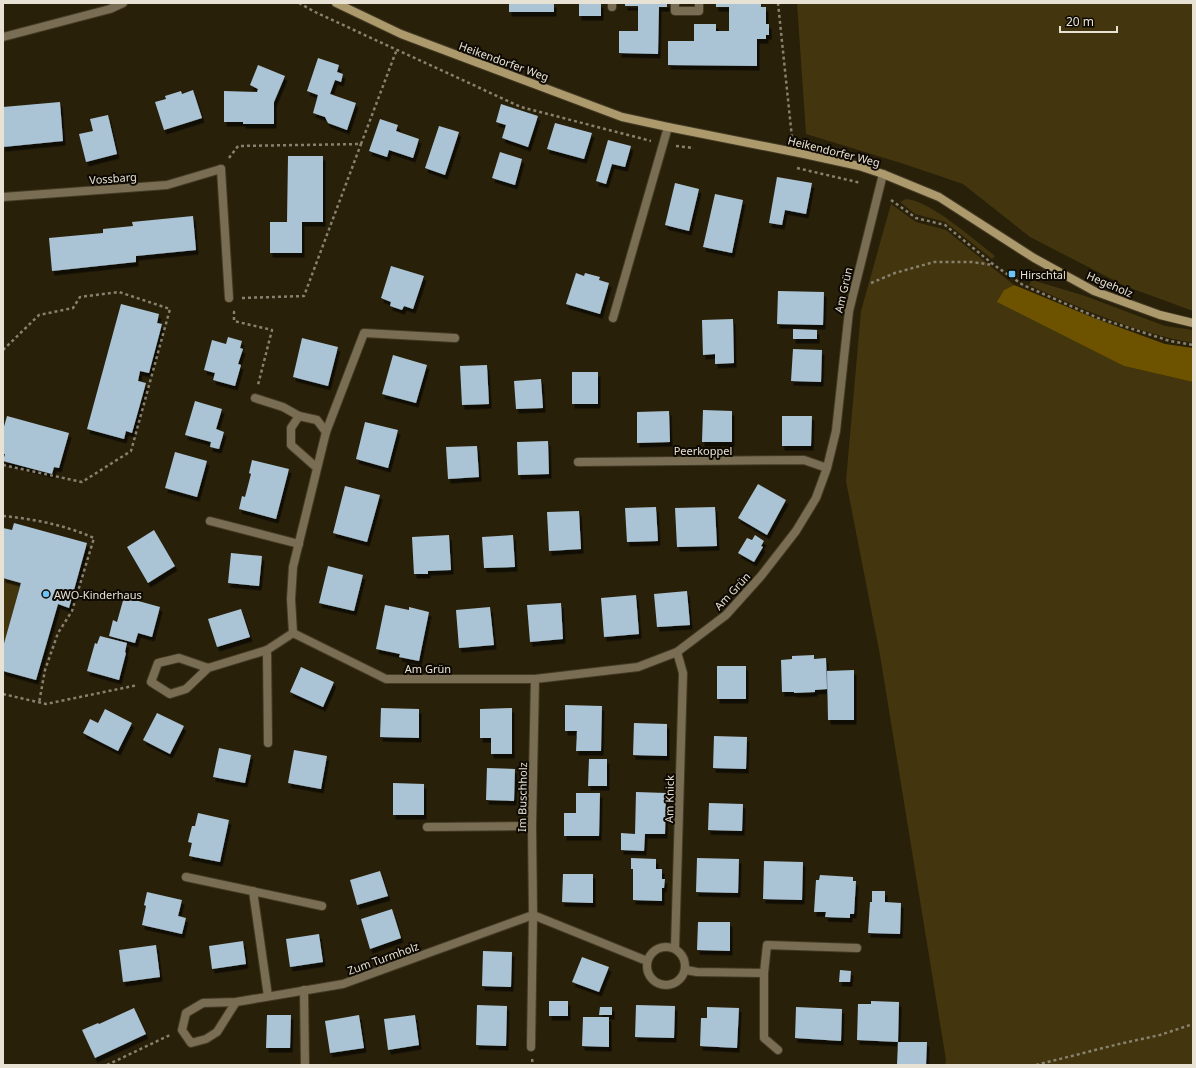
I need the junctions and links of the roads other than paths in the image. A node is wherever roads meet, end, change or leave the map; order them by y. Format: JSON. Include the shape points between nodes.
{"nodes":[{"id":1,"x":123,"y":3,"type":"edge"},
{"id":2,"x":336,"y":3,"type":"edge"},
{"id":3,"x":675,"y":3,"type":"edge"},
{"id":4,"x":699,"y":3,"type":"edge"},
{"id":5,"x":3,"y":37,"type":"edge"},
{"id":6,"x":668,"y":128,"type":"junction"},
{"id":7,"x":883,"y":174,"type":"junction"},
{"id":8,"x":3,"y":197,"type":"edge"},
{"id":9,"x":1024,"y":252,"type":"joint"},
{"id":10,"x":229,"y":298,"type":"road end"},
{"id":11,"x":612,"y":318,"type":"dead end"},
{"id":12,"x":1193,"y":323,"type":"edge"},
{"id":13,"x":455,"y":338,"type":"dead end"},
{"id":14,"x":255,"y":398,"type":"road end"},
{"id":15,"x":299,"y":416,"type":"junction"},
{"id":16,"x":326,"y":432,"type":"junction"},
{"id":17,"x":578,"y":462,"type":"dead end"},
{"id":18,"x":317,"y":468,"type":"junction"},
{"id":19,"x":827,"y":468,"type":"junction"},
{"id":20,"x":210,"y":521,"type":"dead end"},
{"id":21,"x":299,"y":544,"type":"junction"},
{"id":22,"x":293,"y":633,"type":"junction"},
{"id":23,"x":267,"y":650,"type":"junction"},
{"id":24,"x":677,"y":652,"type":"junction"},
{"id":25,"x":208,"y":668,"type":"junction"},
{"id":26,"x":535,"y":679,"type":"junction"},
{"id":27,"x":268,"y":743,"type":"dead end"},
{"id":28,"x":532,"y":826,"type":"junction"},
{"id":29,"x":427,"y":827,"type":"dead end"},
{"id":30,"x":186,"y":876,"type":"dead end"},
{"id":31,"x":253,"y":891,"type":"junction"},
{"id":32,"x":322,"y":906,"type":"dead end"},
{"id":33,"x":533,"y":914,"type":"junction"},
{"id":34,"x":675,"y":948,"type":"junction"},
{"id":35,"x":857,"y":948,"type":"dead end"},
{"id":36,"x":647,"y":961,"type":"junction"},
{"id":37,"x":686,"y":970,"type":"junction"},
{"id":38,"x":764,"y":973,"type":"junction"},
{"id":39,"x":304,"y":990,"type":"junction"},
{"id":40,"x":268,"y":996,"type":"junction"},
{"id":41,"x":236,"y":1002,"type":"junction"},
{"id":42,"x":531,"y":1047,"type":"dead end"},
{"id":43,"x":778,"y":1050,"type":"dead end"},
{"id":44,"x":305,"y":1065,"type":"edge"}],
"edges":[{"from":1,"to":5,"type":"street","via":[[110,9]]},
{"from":2,"to":6,"type":"street","name":"Heikendorfer Weg","via":[[401,34],[622,117]]},
{"from":3,"to":4,"type":"street","via":[[675,11],[699,11]]},
{"from":6,"to":7,"type":"street","name":"Heikendorfer Weg","via":[[804,154]]},
{"from":6,"to":11,"type":"street"},
{"from":7,"to":9,"type":"street","name":"Heikendorfer Weg","via":[[939,196]]},
{"from":7,"to":19,"type":"street","name":"Am Grün","via":[[849,311],[836,431]]},
{"from":8,"to":10,"type":"street","name":"Vossbarg","via":[[167,185],[222,168]]},
{"from":9,"to":12,"type":"street","name":"Hegeholz","via":[[1094,291],[1160,315]]},
{"from":13,"to":16,"type":"street","via":[[364,333]]},
{"from":14,"to":15,"type":"street","via":[[283,407]]},
{"from":15,"to":16,"type":"street","via":[[317,420]]},
{"from":15,"to":18,"type":"street","via":[[291,428],[291,445]]},
{"from":16,"to":18,"type":"street"},
{"from":17,"to":19,"type":"street","name":"Peerkoppel","via":[[804,460]]},
{"from":18,"to":21,"type":"street"},
{"from":19,"to":24,"type":"street","name":"Am Grün","via":[[816,498],[796,531],[761,576],[726,615]]},
{"from":20,"to":21,"type":"street"},
{"from":21,"to":22,"type":"street","via":[[293,567]]},
{"from":22,"to":23,"type":"street"},
{"from":22,"to":26,"type":"street","name":"Am Grün","via":[[386,679]]},
{"from":23,"to":25,"type":"street"},
{"from":23,"to":27,"type":"street"},
{"from":24,"to":26,"type":"street","name":"Am Grün","via":[[638,667]]},
{"from":24,"to":34,"type":"street","name":"Am Knick","via":[[683,673]]},
{"from":25,"to":25,"type":"street","via":[[179,658],[158,663],[150,682],[170,694],[186,689]]},
{"from":26,"to":28,"type":"street","name":"Im Buschholz"},
{"from":28,"to":29,"type":"street"},
{"from":28,"to":33,"type":"street","name":"Im Buschholz"},
{"from":30,"to":31,"type":"street"},
{"from":31,"to":32,"type":"street"},
{"from":31,"to":40,"type":"street"},
{"from":33,"to":36,"type":"street"},
{"from":33,"to":39,"type":"street","name":"Zum Turmholz","via":[[343,984]]},
{"from":33,"to":42,"type":"street","name":"Im Buschholz"},
{"from":34,"to":36,"type":"street","via":[[658,948],[651,953]]},
{"from":34,"to":37,"type":"street","via":[[682,953],[686,961]]},
{"from":35,"to":38,"type":"street","via":[[767,945]]},
{"from":36,"to":37,"type":"street","via":[[647,970],[658,984],[675,983],[682,978]]},
{"from":37,"to":38,"type":"street"},
{"from":38,"to":43,"type":"street","via":[[764,1038]]},
{"from":39,"to":40,"type":"street","name":"Zum Turmholz"},
{"from":39,"to":44,"type":"street"},
{"from":40,"to":41,"type":"street","name":"Zum Turmholz"},
{"from":41,"to":41,"type":"street","name":"Zum Turmholz","via":[[217,1032],[206,1039],[191,1043],[182,1030],[186,1013],[203,1003]]}]}
